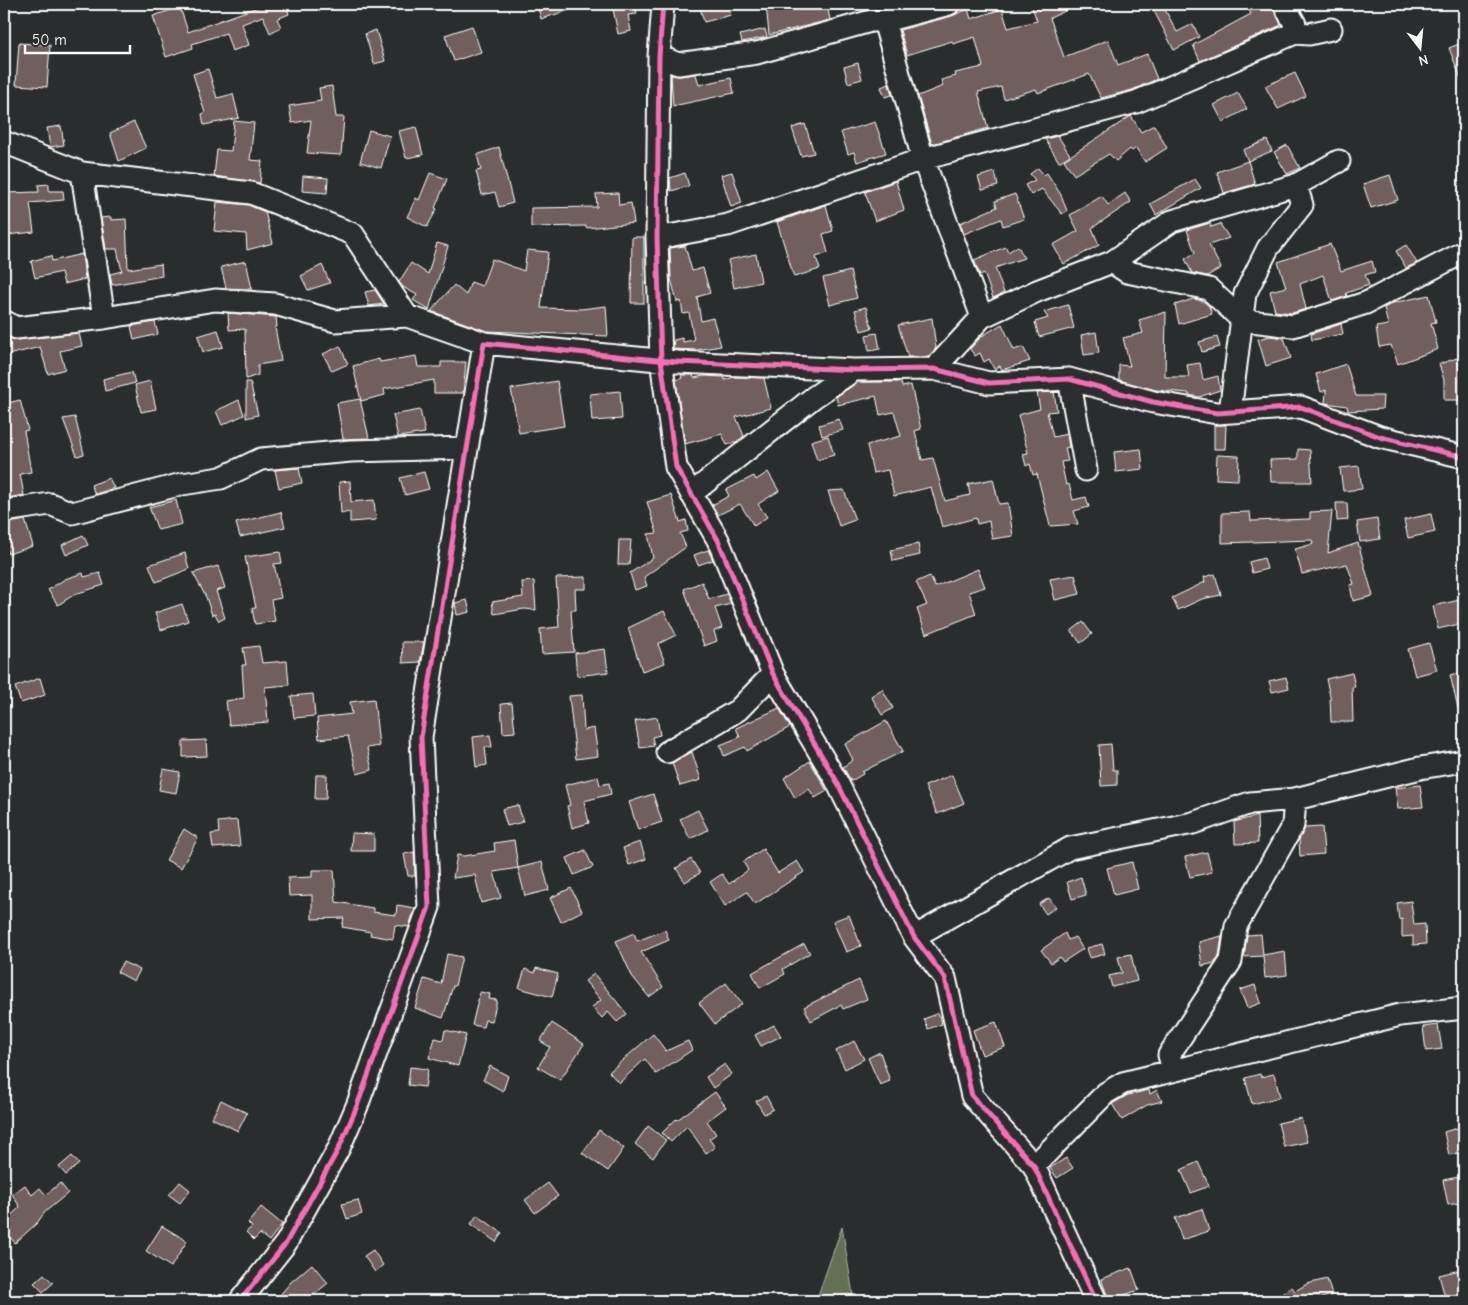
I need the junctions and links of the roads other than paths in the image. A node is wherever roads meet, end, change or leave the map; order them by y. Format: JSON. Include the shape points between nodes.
{"nodes":[{"id":1,"x":663,"y":4,"type":"edge"},
{"id":2,"x":949,"y":4,"type":"edge"},
{"id":3,"x":1284,"y":4,"type":"edge"},
{"id":4,"x":884,"y":21,"type":"junction"},
{"id":5,"x":1331,"y":29,"type":"dead end"},
{"id":6,"x":1295,"y":33,"type":"junction"},
{"id":7,"x":659,"y":56,"type":"junction"},
{"id":8,"x":4,"y":142,"type":"edge"},
{"id":9,"x":923,"y":159,"type":"junction"},
{"id":10,"x":1340,"y":161,"type":"dead end"},
{"id":11,"x":82,"y":173,"type":"junction"},
{"id":12,"x":1296,"y":185,"type":"junction"},
{"id":13,"x":657,"y":238,"type":"junction"},
{"id":14,"x":1464,"y":252,"type":"edge"},
{"id":15,"x":1112,"y":262,"type":"junction"},
{"id":16,"x":407,"y":316,"type":"junction"},
{"id":17,"x":982,"y":317,"type":"junction"},
{"id":18,"x":104,"y":318,"type":"junction"},
{"id":19,"x":1242,"y":320,"type":"junction"},
{"id":20,"x":4,"y":322,"type":"edge"},
{"id":21,"x":484,"y":344,"type":"junction"},
{"id":22,"x":661,"y":360,"type":"junction"},
{"id":23,"x":934,"y":369,"type":"junction"},
{"id":24,"x":854,"y":370,"type":"junction"},
{"id":25,"x":1069,"y":379,"type":"junction"},
{"id":26,"x":1230,"y":412,"type":"junction"},
{"id":27,"x":467,"y":448,"type":"junction"},
{"id":28,"x":1464,"y":457,"type":"edge"},
{"id":29,"x":1086,"y":470,"type":"dead end"},
{"id":30,"x":692,"y":494,"type":"junction"},
{"id":31,"x":4,"y":511,"type":"edge"},
{"id":32,"x":773,"y":674,"type":"junction"},
{"id":33,"x":667,"y":752,"type":"dead end"},
{"id":34,"x":1464,"y":761,"type":"edge"},
{"id":35,"x":1295,"y":799,"type":"junction"},
{"id":36,"x":914,"y":937,"type":"junction"},
{"id":37,"x":1464,"y":1008,"type":"edge"},
{"id":38,"x":1173,"y":1070,"type":"junction"},
{"id":39,"x":1034,"y":1166,"type":"junction"},
{"id":40,"x":240,"y":1301,"type":"edge"},
{"id":41,"x":1096,"y":1301,"type":"edge"}],
"edges":[{"from":1,"to":7,"type":"street"},
{"from":2,"to":4,"type":"street"},
{"from":3,"to":6,"type":"street","via":[[1295,24]]},
{"from":4,"to":7,"type":"street","via":[[871,21],[757,53],[678,64]]},
{"from":4,"to":9,"type":"street"},
{"from":5,"to":6,"type":"street","via":[[1309,34]]},
{"from":6,"to":9,"type":"street","via":[[1136,102]]},
{"from":7,"to":13,"type":"street"},
{"from":8,"to":11,"type":"street"},
{"from":9,"to":13,"type":"street","via":[[728,225]]},
{"from":9,"to":17,"type":"street"},
{"from":10,"to":12,"type":"street"},
{"from":11,"to":16,"type":"street","via":[[251,193],[352,234]]},
{"from":11,"to":18,"type":"street"},
{"from":12,"to":15,"type":"street","via":[[1172,221]]},
{"from":12,"to":19,"type":"street","via":[[1302,205],[1268,248],[1245,294]]},
{"from":13,"to":22,"type":"street"},
{"from":14,"to":19,"type":"street","via":[[1366,303],[1293,326]]},
{"from":15,"to":17,"type":"street","via":[[1036,291]]},
{"from":15,"to":19,"type":"street","via":[[1127,272],[1209,290]]},
{"from":16,"to":18,"type":"street","via":[[335,321],[275,304],[214,300]]},
{"from":16,"to":21,"type":"street"},
{"from":17,"to":23,"type":"street"},
{"from":18,"to":20,"type":"street","via":[[16,328]]},
{"from":19,"to":26,"type":"street"},
{"from":21,"to":22,"type":"street"},
{"from":21,"to":27,"type":"street"},
{"from":22,"to":24,"type":"street"},
{"from":22,"to":30,"type":"street","via":[[676,467]]},
{"from":23,"to":24,"type":"street"},
{"from":23,"to":25,"type":"street","via":[[989,383]]},
{"from":24,"to":30,"type":"street","via":[[814,397]]},
{"from":25,"to":26,"type":"street","via":[[1153,402],[1217,413]]},
{"from":25,"to":29,"type":"street"},
{"from":26,"to":28,"type":"street","via":[[1301,407],[1380,437]]},
{"from":27,"to":31,"type":"street","via":[[351,451],[261,460],[221,478],[182,484],[72,513],[50,504]]},
{"from":27,"to":40,"type":"street","via":[[421,737],[429,907],[339,1148],[286,1244]]},
{"from":30,"to":32,"type":"street","via":[[718,540]]},
{"from":32,"to":33,"type":"street","via":[[738,710]]},
{"from":32,"to":36,"type":"street","via":[[836,780]]},
{"from":34,"to":35,"type":"street","via":[[1420,768]]},
{"from":35,"to":36,"type":"street","via":[[1250,803],[1193,824],[1070,848]]},
{"from":35,"to":38,"type":"street","via":[[1293,825],[1236,926],[1231,961],[1169,1055]]},
{"from":36,"to":39,"type":"street","via":[[945,978],[972,1096]]},
{"from":37,"to":38,"type":"street","via":[[1400,1015]]},
{"from":38,"to":39,"type":"street","via":[[1123,1083],[1106,1093]]},
{"from":39,"to":41,"type":"street"}]}
